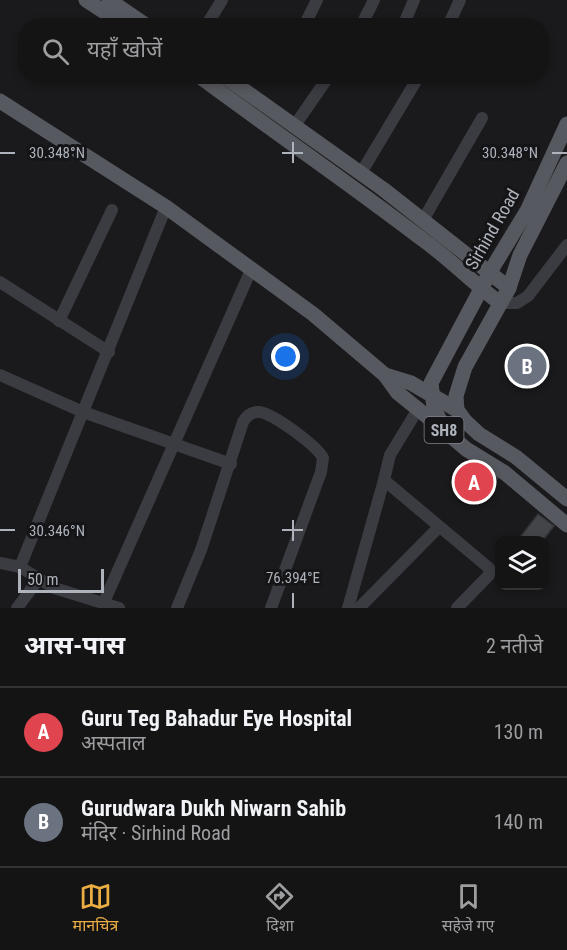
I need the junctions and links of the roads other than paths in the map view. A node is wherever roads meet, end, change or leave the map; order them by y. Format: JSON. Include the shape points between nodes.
{"nodes":[{"id":1,"x":86,"y":0,"type":"edge"},
{"id":2,"x":109,"y":0,"type":"edge"},
{"id":3,"x":222,"y":0,"type":"edge"},
{"id":4,"x":317,"y":0,"type":"edge"},
{"id":5,"x":374,"y":0,"type":"edge"},
{"id":6,"x":414,"y":0,"type":"edge"},
{"id":7,"x":460,"y":0,"type":"edge"},
{"id":8,"x":114,"y":18,"type":"edge"},
{"id":9,"x":135,"y":18,"type":"edge"},
{"id":10,"x":211,"y":18,"type":"edge"},
{"id":11,"x":308,"y":18,"type":"edge"},
{"id":12,"x":365,"y":18,"type":"edge"},
{"id":13,"x":406,"y":18,"type":"edge"},
{"id":14,"x":452,"y":18,"type":"edge"},
{"id":15,"x":210,"y":84,"type":"edge"},
{"id":16,"x":236,"y":84,"type":"edge"},
{"id":17,"x":323,"y":84,"type":"edge"},
{"id":18,"x":414,"y":84,"type":"edge"},
{"id":19,"x":0,"y":101,"type":"edge"},
{"id":20,"x":482,"y":118,"type":"dead end"},
{"id":21,"x":567,"y":124,"type":"edge"},
{"id":22,"x":295,"y":125,"type":"junction"},
{"id":23,"x":567,"y":163,"type":"edge"},
{"id":24,"x":361,"y":173,"type":"junction"},
{"id":25,"x":165,"y":207,"type":"junction"},
{"id":26,"x":112,"y":210,"type":"dead end"},
{"id":27,"x":423,"y":220,"type":"junction"},
{"id":28,"x":567,"y":244,"type":"edge"},
{"id":29,"x":251,"y":270,"type":"junction"},
{"id":30,"x":490,"y":272,"type":"junction"},
{"id":31,"x":0,"y":282,"type":"edge"},
{"id":32,"x":481,"y":288,"type":"junction"},
{"id":33,"x":508,"y":288,"type":"junction"},
{"id":34,"x":501,"y":303,"type":"junction"},
{"id":35,"x":517,"y":303,"type":"junction"},
{"id":36,"x":60,"y":321,"type":"junction"},
{"id":37,"x":109,"y":352,"type":"junction"},
{"id":38,"x":0,"y":375,"type":"edge"},
{"id":39,"x":385,"y":375,"type":"junction"},
{"id":40,"x":431,"y":394,"type":"junction"},
{"id":41,"x":418,"y":409,"type":"junction"},
{"id":42,"x":458,"y":410,"type":"junction"},
{"id":43,"x":83,"y":412,"type":"junction"},
{"id":44,"x":445,"y":431,"type":"junction"},
{"id":45,"x":173,"y":444,"type":"junction"},
{"id":46,"x":231,"y":464,"type":"junction"},
{"id":47,"x":384,"y":480,"type":"junction"},
{"id":48,"x":567,"y":499,"type":"edge"},
{"id":49,"x":567,"y":525,"type":"edge"},
{"id":50,"x":440,"y":527,"type":"junction"},
{"id":51,"x":0,"y":563,"type":"edge"},
{"id":52,"x":20,"y":567,"type":"junction"},
{"id":53,"x":38,"y":580,"type":"junction"},
{"id":54,"x":104,"y":602,"type":"junction"},
{"id":55,"x":18,"y":608,"type":"edge"},
{"id":56,"x":118,"y":608,"type":"edge"},
{"id":57,"x":177,"y":608,"type":"edge"},
{"id":58,"x":271,"y":608,"type":"edge"},
{"id":59,"x":348,"y":608,"type":"edge"},
{"id":60,"x":359,"y":608,"type":"edge"},
{"id":61,"x":457,"y":608,"type":"edge"}],
"edges":[{"from":1,"to":8,"type":"main road"},
{"from":2,"to":9,"type":"main road"},
{"from":3,"to":10,"type":"street"},
{"from":4,"to":11,"type":"street"},
{"from":5,"to":12,"type":"street"},
{"from":6,"to":13,"type":"street"},
{"from":7,"to":14,"type":"street"},
{"from":15,"to":32,"type":"main road","via":[[449,259]]},
{"from":16,"to":22,"type":"main road"},
{"from":17,"to":22,"type":"street"},
{"from":18,"to":24,"type":"street"},
{"from":19,"to":25,"type":"main road"},
{"from":20,"to":27,"type":"street"},
{"from":21,"to":30,"type":"main road","name":"Sirhind Road","number":"SH8","via":[[528,209]]},
{"from":22,"to":24,"type":"main road"},
{"from":23,"to":33,"type":"main road","name":"Sirhind Road","number":"SH8","via":[[520,255]]},
{"from":24,"to":27,"type":"main road"},
{"from":25,"to":29,"type":"main road"},
{"from":25,"to":37,"type":"street"},
{"from":26,"to":36,"type":"street"},
{"from":27,"to":30,"type":"main road"},
{"from":28,"to":35,"type":"street","via":[[528,296]]},
{"from":29,"to":39,"type":"main road","via":[[313,314]]},
{"from":29,"to":45,"type":"street"},
{"from":30,"to":32,"type":"main road","name":"Sirhind Road","number":"SH8"},
{"from":30,"to":33,"type":"main road"},
{"from":31,"to":36,"type":"street"},
{"from":32,"to":34,"type":"main road"},
{"from":32,"to":40,"type":"main road","number":"SH8","via":[[434,374]]},
{"from":33,"to":34,"type":"main road","number":"SH8"},
{"from":33,"to":35,"type":"street"},
{"from":34,"to":35,"type":"street"},
{"from":34,"to":42,"type":"main road","number":"SH8","via":[[458,382]]},
{"from":36,"to":37,"type":"street"},
{"from":37,"to":43,"type":"street"},
{"from":38,"to":43,"type":"street"},
{"from":39,"to":40,"type":"main road"},
{"from":39,"to":41,"type":"main road","via":[[398,393]]},
{"from":40,"to":42,"type":"main road"},
{"from":40,"to":44,"type":"main road","number":"SH8"},
{"from":41,"to":44,"type":"main road"},
{"from":41,"to":47,"type":"street","via":[[390,455]]},
{"from":42,"to":48,"type":"main road","number":"SH8","via":[[479,434],[516,457]]},
{"from":43,"to":45,"type":"street"},
{"from":43,"to":52,"type":"street"},
{"from":44,"to":49,"type":"main road","number":"SH8","via":[[466,449],[505,472]]},
{"from":45,"to":46,"type":"street"},
{"from":45,"to":54,"type":"street"},
{"from":46,"to":57,"type":"street"},
{"from":46,"to":58,"type":"street","via":[[243,422],[260,412],[315,447],[323,458]]},
{"from":47,"to":50,"type":"street"},
{"from":47,"to":59,"type":"street"},
{"from":50,"to":60,"type":"street"},
{"from":50,"to":61,"type":"street","via":[[490,572]]},
{"from":51,"to":52,"type":"street"},
{"from":52,"to":53,"type":"street"},
{"from":53,"to":54,"type":"street"},
{"from":53,"to":55,"type":"street"},
{"from":54,"to":56,"type":"street"}]}
